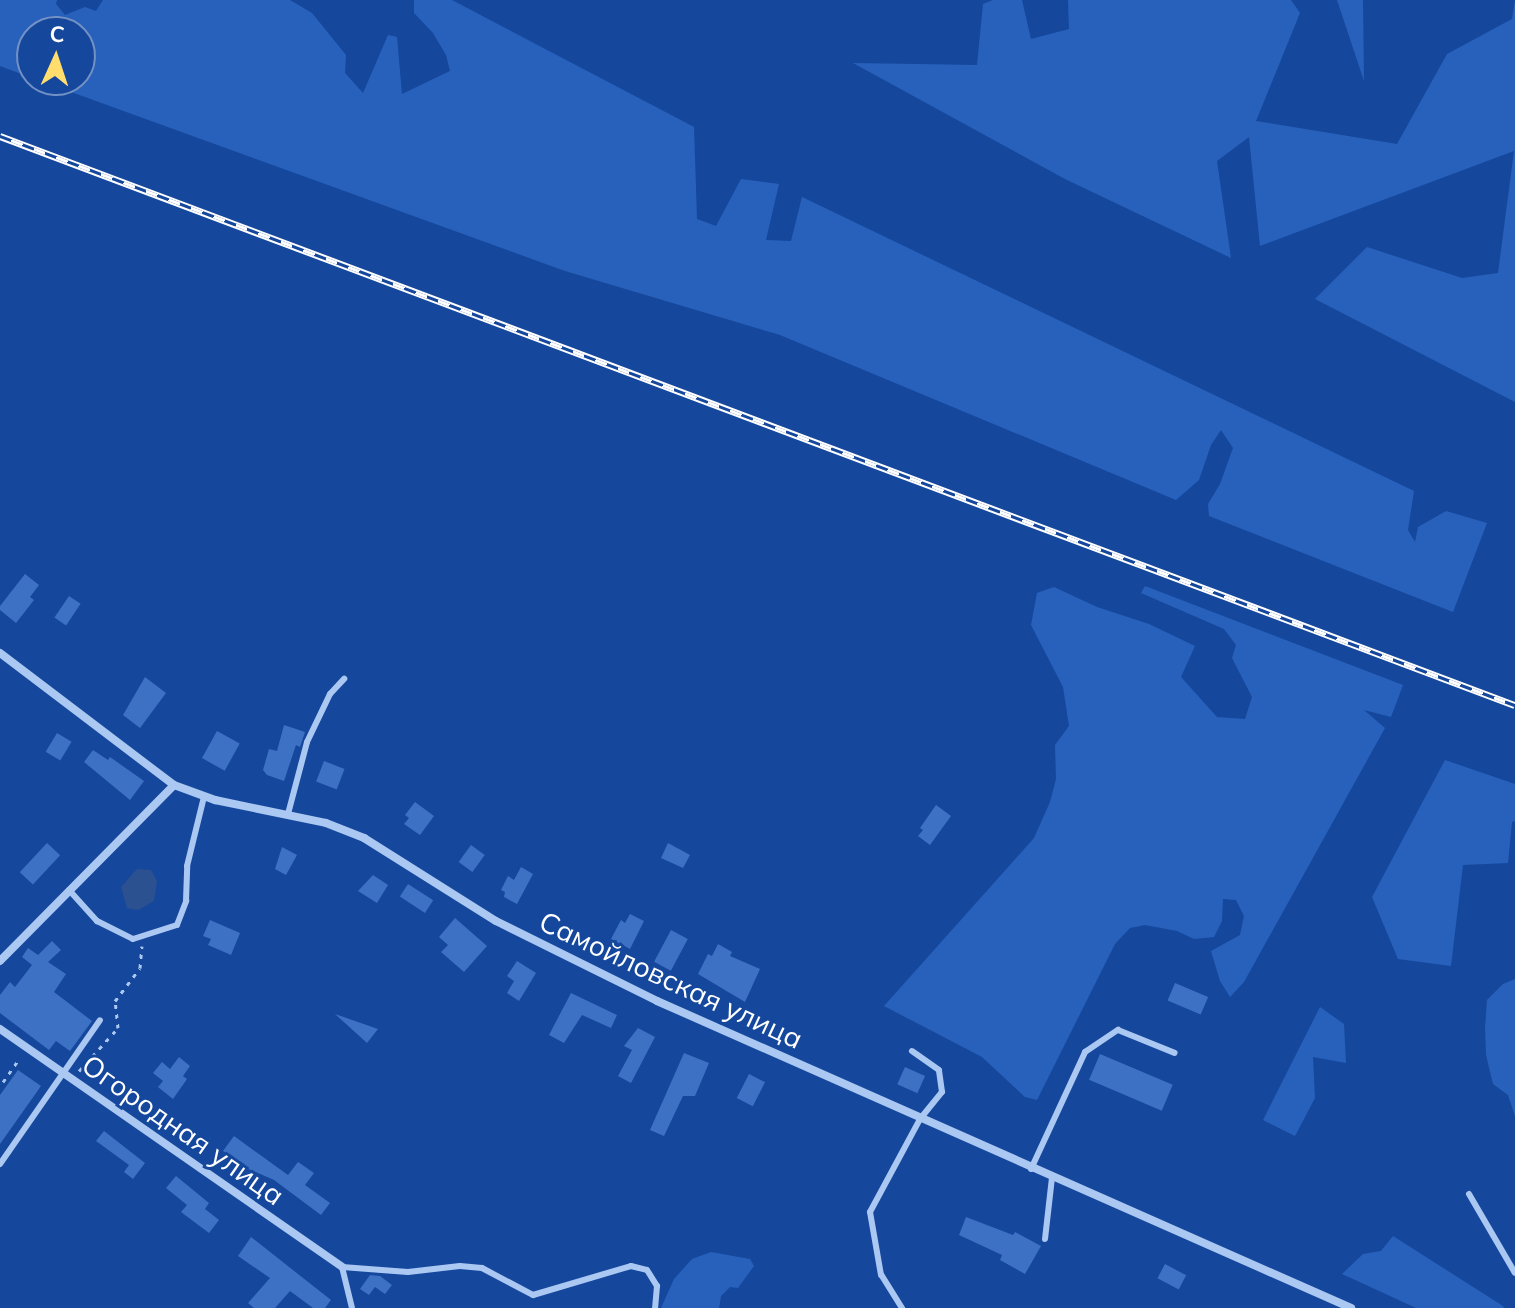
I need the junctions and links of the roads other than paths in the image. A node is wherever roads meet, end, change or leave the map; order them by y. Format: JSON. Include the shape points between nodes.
{"nodes":[{"id":1,"x":0,"y":653,"type":"edge"},
{"id":2,"x":344,"y":679,"type":"dead end"},
{"id":3,"x":174,"y":785,"type":"junction"},
{"id":4,"x":204,"y":797,"type":"junction"},
{"id":5,"x":288,"y":814,"type":"junction"},
{"id":6,"x":69,"y":890,"type":"junction"},
{"id":7,"x":0,"y":961,"type":"edge"},
{"id":8,"x":100,"y":1020,"type":"dead end"},
{"id":9,"x":0,"y":1029,"type":"edge"},
{"id":10,"x":912,"y":1051,"type":"dead end"},
{"id":11,"x":1175,"y":1053,"type":"dead end"},
{"id":12,"x":67,"y":1076,"type":"junction"},
{"id":13,"x":920,"y":1119,"type":"junction"},
{"id":14,"x":0,"y":1164,"type":"edge"},
{"id":15,"x":1031,"y":1169,"type":"junction"},
{"id":16,"x":1052,"y":1178,"type":"junction"},
{"id":17,"x":1469,"y":1194,"type":"dead end"},
{"id":18,"x":1045,"y":1239,"type":"dead end"},
{"id":19,"x":342,"y":1267,"type":"junction"},
{"id":20,"x":1515,"y":1273,"type":"edge"},
{"id":21,"x":1348,"y":1307,"type":"edge"},
{"id":22,"x":352,"y":1308,"type":"edge"},
{"id":23,"x":655,"y":1308,"type":"edge"},
{"id":24,"x":902,"y":1308,"type":"edge"}],
"edges":[{"from":1,"to":3,"type":"street","name":"Самойловская улица"},
{"from":2,"to":5,"type":"lane","via":[[330,694],[307,742]]},
{"from":3,"to":4,"type":"street","name":"Самойловская улица"},
{"from":3,"to":6,"type":"street"},
{"from":4,"to":5,"type":"street","name":"Самойловская улица"},
{"from":4,"to":6,"type":"lane","via":[[177,925],[133,939],[97,921]]},
{"from":5,"to":13,"type":"street","name":"Самойловская улица","via":[[364,838],[523,934],[657,1001]]},
{"from":6,"to":7,"type":"street"},
{"from":8,"to":12,"type":"lane"},
{"from":9,"to":12,"type":"street","name":"Огородная улица"},
{"from":10,"to":13,"type":"lane","via":[[939,1070],[942,1092]]},
{"from":11,"to":15,"type":"lane","via":[[1118,1030],[1085,1052]]},
{"from":12,"to":14,"type":"lane"},
{"from":12,"to":19,"type":"street","name":"Огородная улица"},
{"from":13,"to":15,"type":"street","name":"Самойловская улица"},
{"from":13,"to":24,"type":"lane","via":[[870,1212],[881,1275]]},
{"from":15,"to":16,"type":"street","name":"Самойловская улица"},
{"from":16,"to":18,"type":"lane"},
{"from":16,"to":21,"type":"street","name":"Самойловская улица"},
{"from":17,"to":20,"type":"lane"},
{"from":19,"to":22,"type":"lane"},
{"from":19,"to":23,"type":"lane","via":[[408,1272],[482,1268],[533,1295],[631,1266],[647,1270],[657,1286]]}]}
